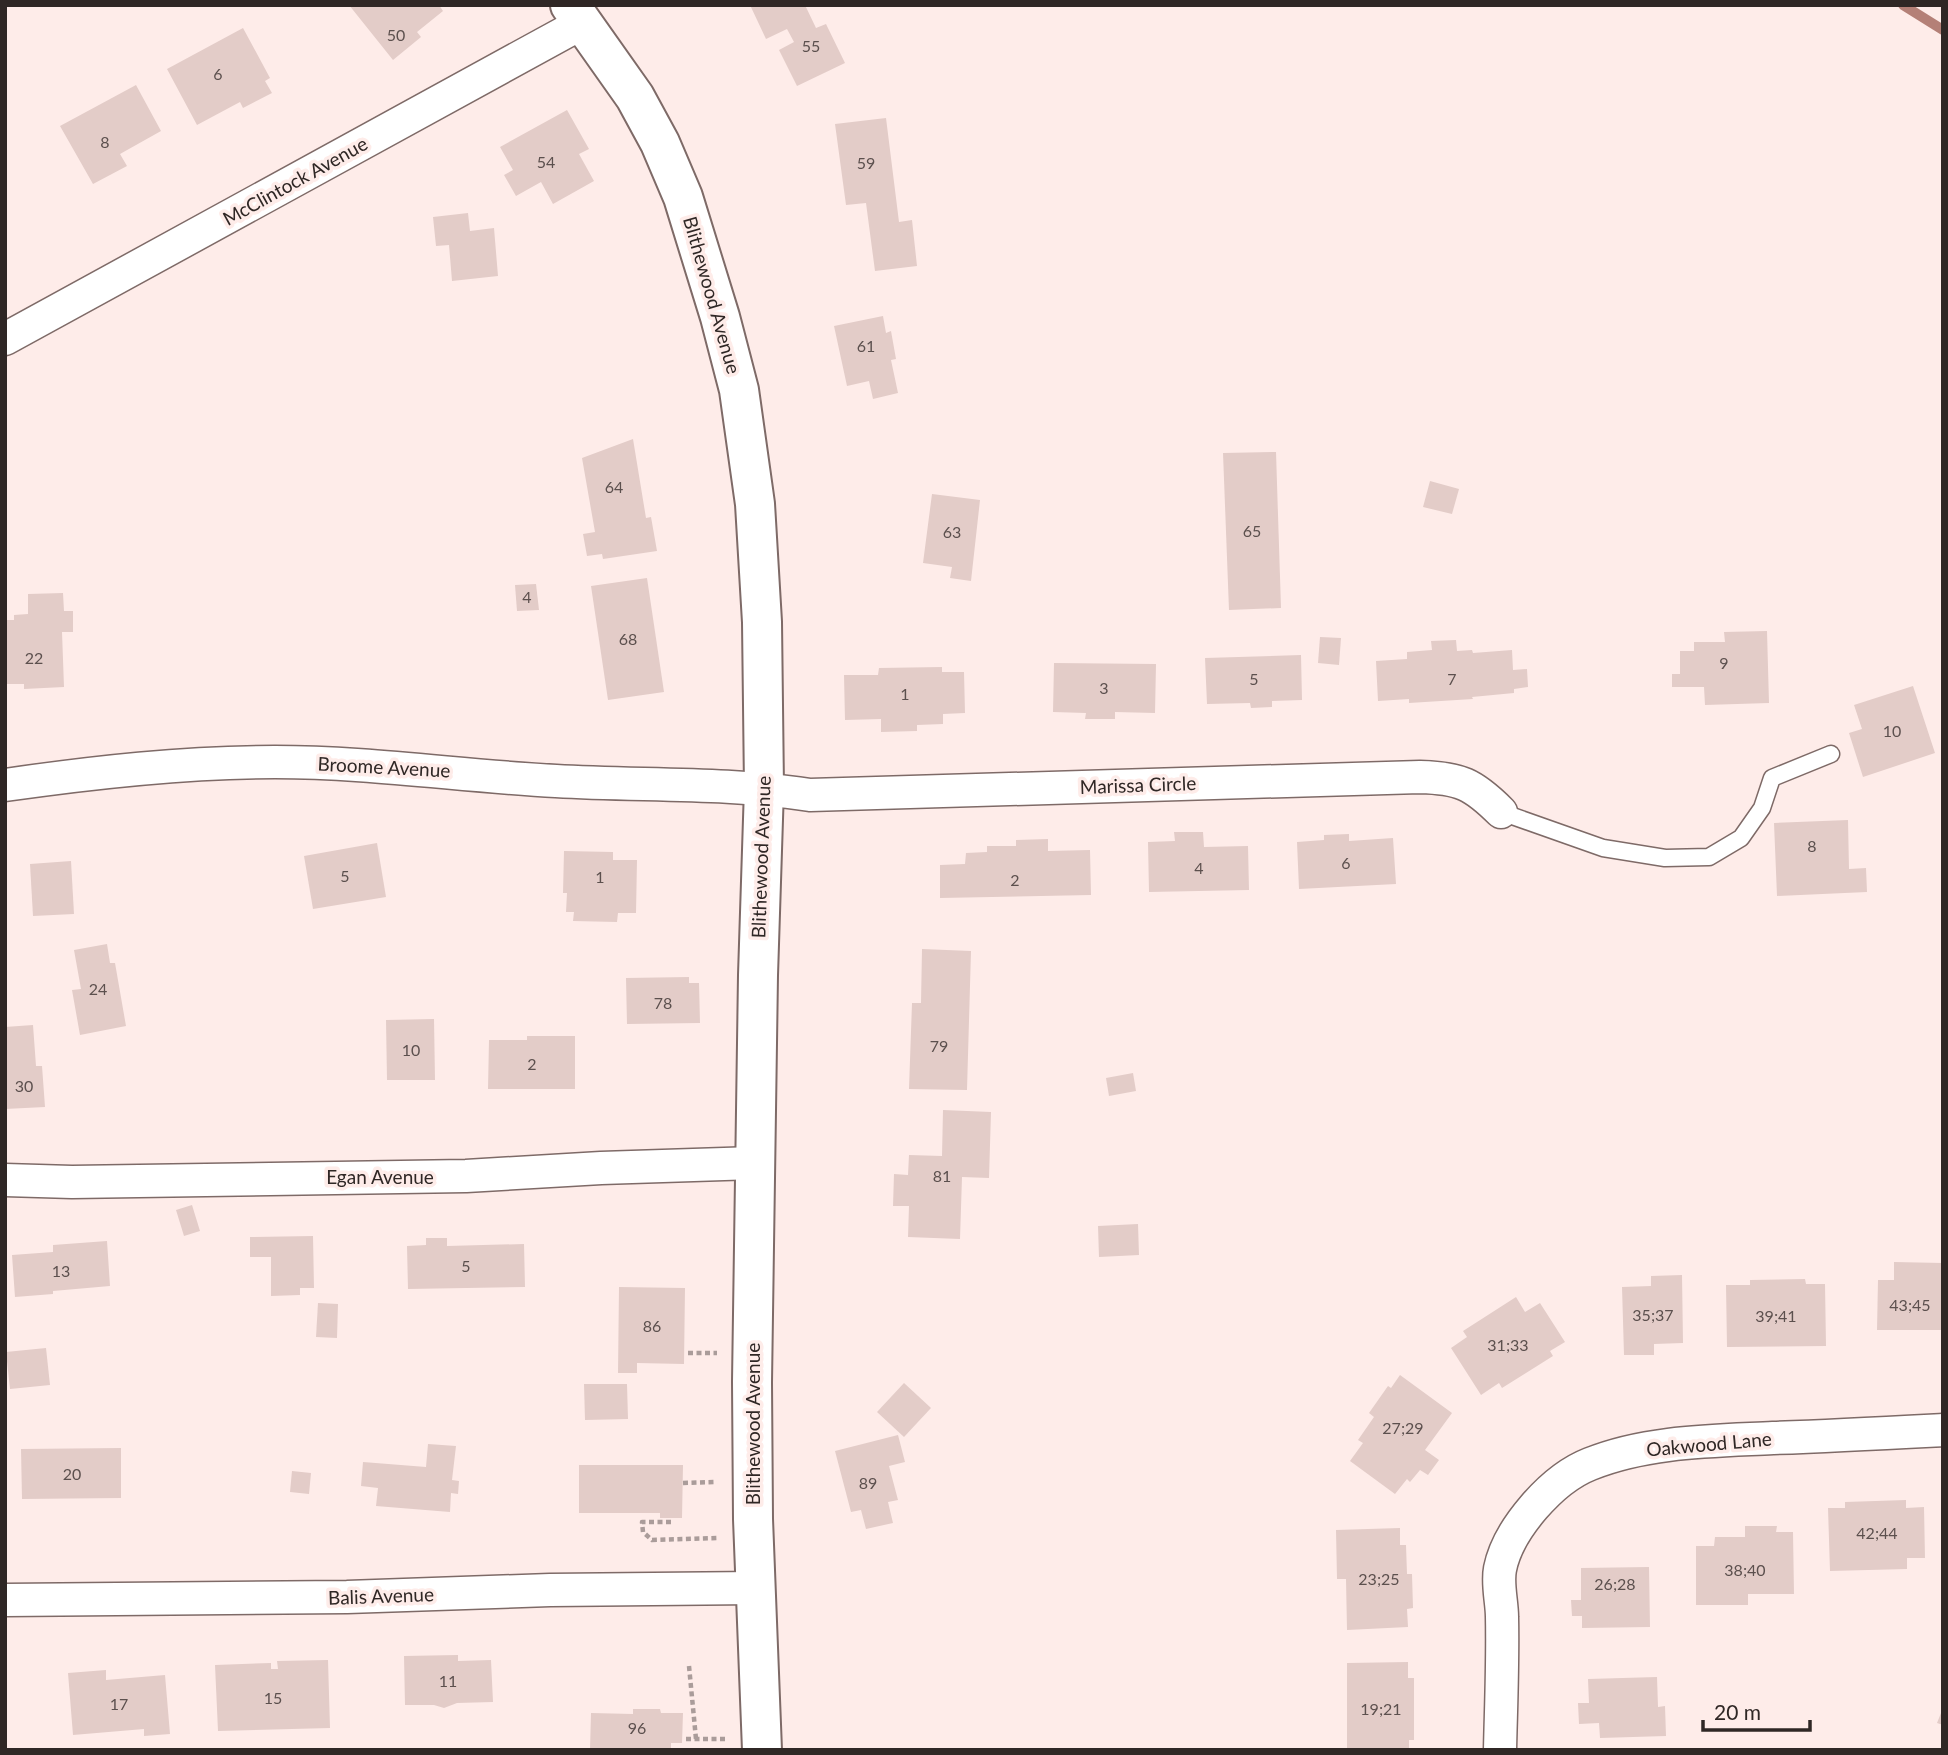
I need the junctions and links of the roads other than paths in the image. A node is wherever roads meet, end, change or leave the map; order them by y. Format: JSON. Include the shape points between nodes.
{"nodes":[{"id":1,"x":577,"y":14,"type":"edge"},
{"id":2,"x":5,"y":339,"type":"edge"},
{"id":3,"x":1831,"y":754,"type":"dead end"},
{"id":4,"x":5,"y":785,"type":"edge"},
{"id":5,"x":764,"y":788,"type":"junction"},
{"id":6,"x":1501,"y":811,"type":"joint"},
{"id":7,"x":755,"y":1163,"type":"junction"},
{"id":8,"x":5,"y":1180,"type":"edge"},
{"id":9,"x":1943,"y":1430,"type":"edge"},
{"id":10,"x":756,"y":1588,"type":"junction"},
{"id":11,"x":5,"y":1601,"type":"edge"},
{"id":12,"x":746,"y":1744,"type":"edge"},
{"id":13,"x":1500,"y":1750,"type":"edge"}],
"edges":[{"from":1,"to":2,"type":"street","name":"McClintock Avenue"},
{"from":1,"to":5,"type":"street","name":"Blithewood Avenue","via":[[635,97],[660,143],[697,239],[739,390],[757,531]]},
{"from":3,"to":6,"type":"lane","via":[[1772,778],[1762,808],[1741,838],[1709,857],[1665,858],[1603,848]]},
{"from":4,"to":5,"type":"street","name":"Broome Avenue","via":[[125,769],[276,762],[577,782]]},
{"from":5,"to":6,"type":"street","name":"Marissa Circle","via":[[810,796],[1437,777],[1480,791]]},
{"from":5,"to":7,"type":"street","name":"Blithewood Avenue"},
{"from":7,"to":8,"type":"street","name":"Egan Avenue","via":[[466,1176]]},
{"from":7,"to":10,"type":"street","name":"Blithewood Avenue","via":[[752,1382]]},
{"from":9,"to":13,"type":"street","name":"Oakwood Lane","via":[[1693,1441],[1598,1461],[1564,1479],[1533,1506],[1499,1570]]},
{"from":10,"to":11,"type":"street","name":"Balis Avenue"},
{"from":10,"to":12,"type":"street","name":"Blithewood Avenue"}]}
